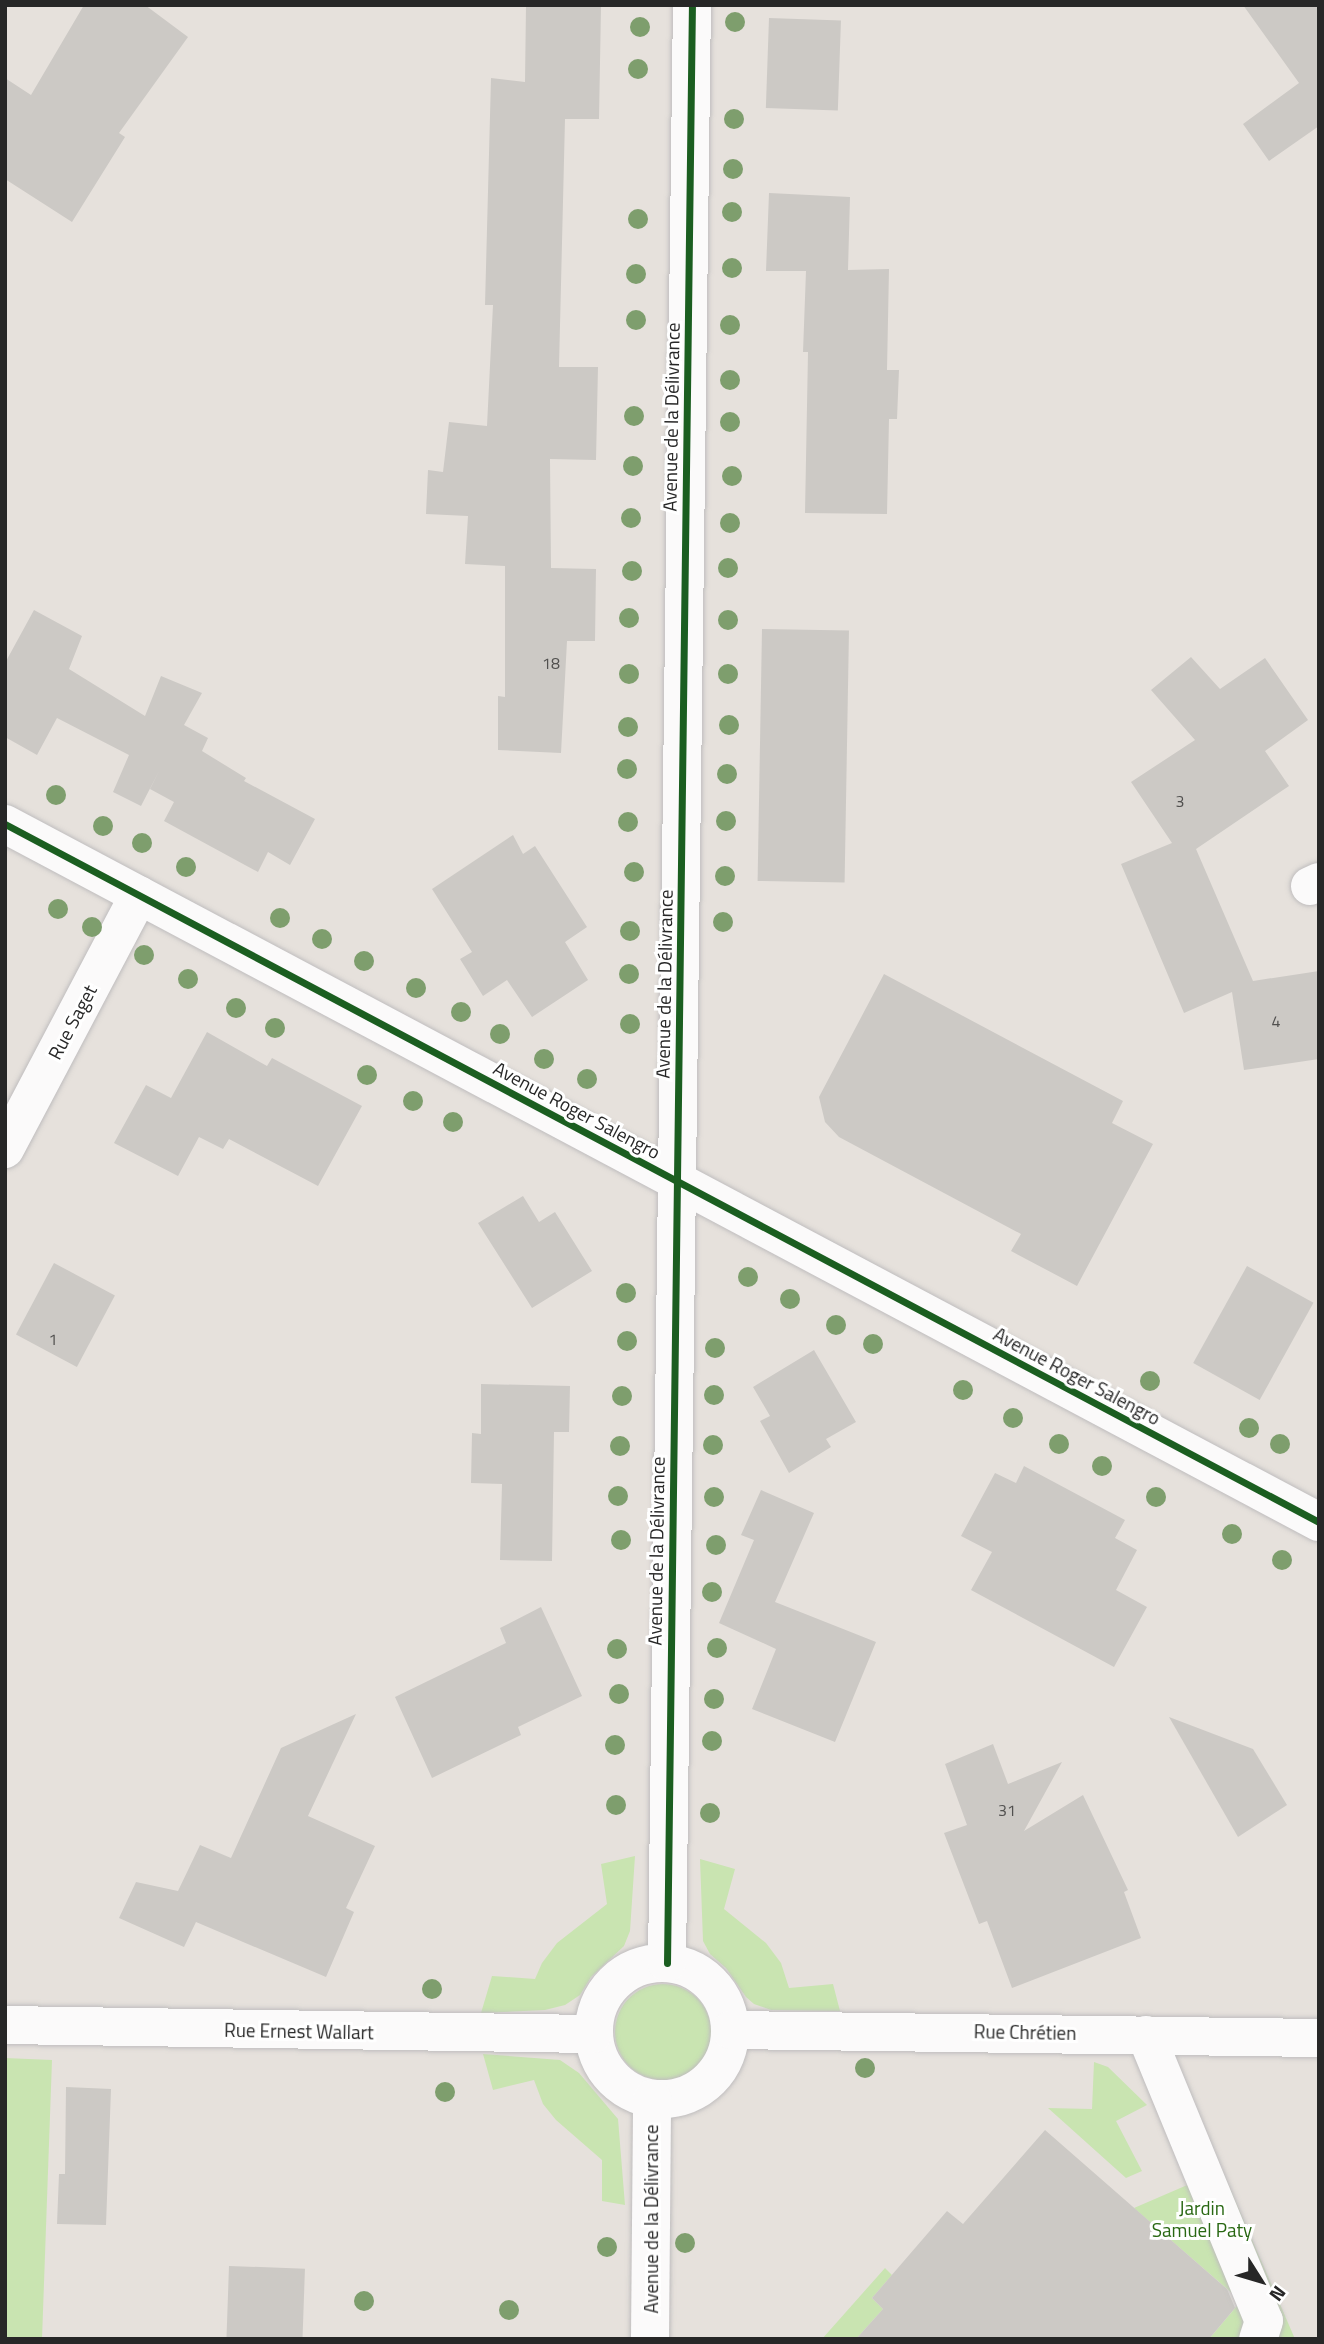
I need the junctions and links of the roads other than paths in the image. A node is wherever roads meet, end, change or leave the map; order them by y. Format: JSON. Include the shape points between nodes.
{"nodes":[{"id":1,"x":692,"y":5,"type":"edge"},
{"id":2,"x":5,"y":824,"type":"edge"},
{"id":3,"x":139,"y":895,"type":"junction"},
{"id":4,"x":5,"y":1149,"type":"edge"},
{"id":5,"x":677,"y":1181,"type":"junction"},
{"id":6,"x":1319,"y":1522,"type":"edge"},
{"id":7,"x":667,"y":1963,"type":"junction"},
{"id":8,"x":5,"y":2025,"type":"edge"},
{"id":9,"x":731,"y":2029,"type":"junction"},
{"id":10,"x":593,"y":2034,"type":"junction"},
{"id":11,"x":1146,"y":2035,"type":"junction"},
{"id":12,"x":1319,"y":2038,"type":"edge"},
{"id":13,"x":652,"y":2099,"type":"junction"},
{"id":14,"x":650,"y":2339,"type":"edge"},
{"id":15,"x":1258,"y":2339,"type":"edge"}],
"edges":[{"from":1,"to":5,"type":"street","name":"Avenue de la Délivrance"},
{"from":2,"to":3,"type":"street","name":"Avenue Roger Salengro"},
{"from":3,"to":4,"type":"street","name":"Rue Saget"},
{"from":3,"to":5,"type":"street","name":"Avenue Roger Salengro"},
{"from":5,"to":6,"type":"street","name":"Avenue Roger Salengro"},
{"from":5,"to":7,"type":"street","name":"Avenue de la Délivrance"},
{"from":7,"to":9,"type":"street","via":[[705,1977],[727,2010]]},
{"from":7,"to":10,"type":"street","via":[[644,1965],[614,1982],[596,2011]]},
{"from":8,"to":10,"type":"street","name":"Rue Ernest Wallart"},
{"from":9,"to":11,"type":"street","name":"Rue Chrétien"},
{"from":9,"to":13,"type":"street","via":[[727,2053],[715,2074],[698,2090],[676,2099]]},
{"from":10,"to":13,"type":"street","via":[[596,2052],[617,2084]]},
{"from":11,"to":12,"type":"street","name":"Rue Chrétien"},
{"from":11,"to":15,"type":"street","via":[[1264,2321]]},
{"from":13,"to":14,"type":"street","name":"Avenue de la Délivrance"}]}
